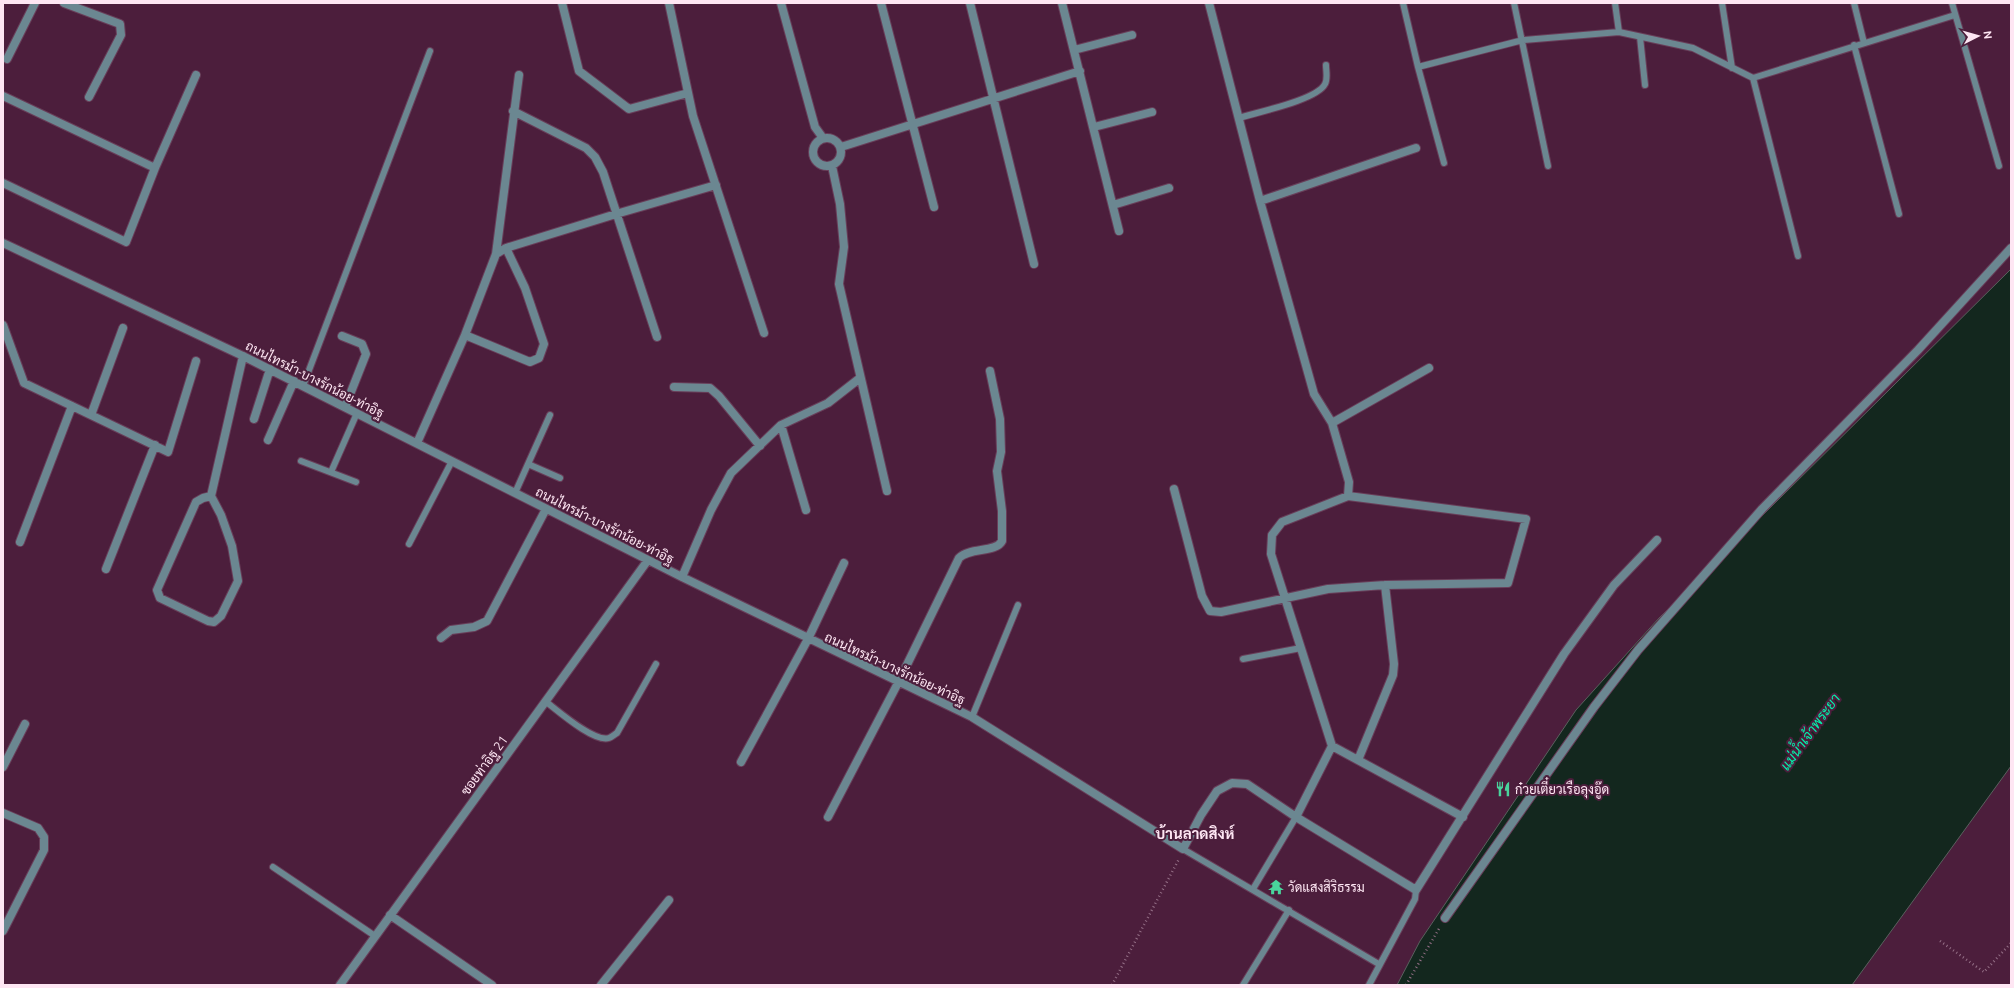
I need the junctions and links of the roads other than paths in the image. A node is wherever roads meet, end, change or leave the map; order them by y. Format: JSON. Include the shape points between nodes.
{"nodes":[{"id":1,"x":35,"y":3,"type":"edge"},
{"id":2,"x":64,"y":3,"type":"edge"},
{"id":3,"x":562,"y":3,"type":"edge"},
{"id":4,"x":669,"y":3,"type":"edge"},
{"id":5,"x":781,"y":3,"type":"edge"},
{"id":6,"x":881,"y":3,"type":"edge"},
{"id":7,"x":970,"y":3,"type":"edge"},
{"id":8,"x":1062,"y":3,"type":"edge"},
{"id":9,"x":1209,"y":3,"type":"edge"},
{"id":10,"x":1403,"y":3,"type":"edge"},
{"id":11,"x":1514,"y":3,"type":"edge"},
{"id":12,"x":1615,"y":3,"type":"edge"},
{"id":13,"x":1722,"y":3,"type":"edge"},
{"id":14,"x":1854,"y":3,"type":"edge"},
{"id":15,"x":1952,"y":3,"type":"edge"},
{"id":16,"x":1955,"y":15,"type":"junction"},
{"id":17,"x":1619,"y":32,"type":"junction"},
{"id":18,"x":1132,"y":35,"type":"dead end"},
{"id":19,"x":1640,"y":37,"type":"junction"},
{"id":20,"x":1523,"y":40,"type":"junction"},
{"id":21,"x":1864,"y":43,"type":"junction"},
{"id":22,"x":1854,"y":46,"type":"junction"},
{"id":23,"x":1074,"y":50,"type":"junction"},
{"id":24,"x":430,"y":51,"type":"dead end"},
{"id":25,"x":7,"y":58,"type":"dead end"},
{"id":26,"x":1326,"y":65,"type":"dead end"},
{"id":27,"x":1418,"y":67,"type":"junction"},
{"id":28,"x":1732,"y":68,"type":"junction"},
{"id":29,"x":1080,"y":71,"type":"junction"},
{"id":30,"x":196,"y":75,"type":"dead end"},
{"id":31,"x":519,"y":75,"type":"dead end"},
{"id":32,"x":1753,"y":78,"type":"junction"},
{"id":33,"x":1645,"y":84,"type":"dead end"},
{"id":34,"x":688,"y":93,"type":"junction"},
{"id":35,"x":3,"y":96,"type":"edge"},
{"id":36,"x":89,"y":97,"type":"dead end"},
{"id":37,"x":992,"y":98,"type":"junction"},
{"id":38,"x":513,"y":111,"type":"junction"},
{"id":39,"x":1152,"y":112,"type":"dead end"},
{"id":40,"x":1240,"y":118,"type":"junction"},
{"id":41,"x":912,"y":124,"type":"junction"},
{"id":42,"x":1094,"y":127,"type":"junction"},
{"id":43,"x":823,"y":138,"type":"junction"},
{"id":44,"x":841,"y":147,"type":"junction"},
{"id":45,"x":1416,"y":148,"type":"dead end"},
{"id":46,"x":1444,"y":163,"type":"dead end"},
{"id":47,"x":832,"y":166,"type":"junction"},
{"id":48,"x":1548,"y":166,"type":"dead end"},
{"id":49,"x":1999,"y":166,"type":"dead end"},
{"id":50,"x":155,"y":168,"type":"junction"},
{"id":51,"x":3,"y":183,"type":"edge"},
{"id":52,"x":716,"y":185,"type":"junction"},
{"id":53,"x":1169,"y":188,"type":"dead end"},
{"id":54,"x":1260,"y":201,"type":"junction"},
{"id":55,"x":1113,"y":205,"type":"junction"},
{"id":56,"x":934,"y":207,"type":"dead end"},
{"id":57,"x":616,"y":214,"type":"junction"},
{"id":58,"x":1899,"y":214,"type":"dead end"},
{"id":59,"x":1119,"y":231,"type":"dead end"},
{"id":60,"x":3,"y":243,"type":"edge"},
{"id":61,"x":506,"y":248,"type":"junction"},
{"id":62,"x":2011,"y":248,"type":"edge"},
{"id":63,"x":496,"y":254,"type":"junction"},
{"id":64,"x":1798,"y":256,"type":"dead end"},
{"id":65,"x":1034,"y":264,"type":"dead end"},
{"id":66,"x":3,"y":326,"type":"edge"},
{"id":67,"x":123,"y":328,"type":"dead end"},
{"id":68,"x":764,"y":333,"type":"dead end"},
{"id":69,"x":465,"y":335,"type":"junction"},
{"id":70,"x":342,"y":336,"type":"dead end"},
{"id":71,"x":657,"y":336,"type":"dead end"},
{"id":72,"x":243,"y":356,"type":"junction"},
{"id":73,"x":196,"y":361,"type":"dead end"},
{"id":74,"x":1429,"y":368,"type":"dead end"},
{"id":75,"x":270,"y":369,"type":"junction"},
{"id":76,"x":990,"y":371,"type":"dead end"},
{"id":77,"x":860,"y":378,"type":"junction"},
{"id":78,"x":294,"y":381,"type":"junction"},
{"id":79,"x":303,"y":386,"type":"junction"},
{"id":80,"x":674,"y":387,"type":"dead end"},
{"id":81,"x":72,"y":406,"type":"junction"},
{"id":82,"x":345,"y":407,"type":"junction"},
{"id":83,"x":357,"y":413,"type":"junction"},
{"id":84,"x":91,"y":415,"type":"junction"},
{"id":85,"x":550,"y":415,"type":"dead end"},
{"id":86,"x":254,"y":419,"type":"dead end"},
{"id":87,"x":1332,"y":423,"type":"junction"},
{"id":88,"x":781,"y":426,"type":"junction"},
{"id":89,"x":268,"y":440,"type":"dead end"},
{"id":90,"x":417,"y":443,"type":"junction"},
{"id":91,"x":155,"y":445,"type":"junction"},
{"id":92,"x":760,"y":446,"type":"junction"},
{"id":93,"x":301,"y":461,"type":"dead end"},
{"id":94,"x":452,"y":461,"type":"junction"},
{"id":95,"x":528,"y":464,"type":"junction"},
{"id":96,"x":331,"y":472,"type":"junction"},
{"id":97,"x":560,"y":478,"type":"dead end"},
{"id":98,"x":356,"y":482,"type":"dead end"},
{"id":99,"x":1174,"y":489,"type":"dead end"},
{"id":100,"x":887,"y":490,"type":"dead end"},
{"id":101,"x":515,"y":493,"type":"junction"},
{"id":102,"x":211,"y":496,"type":"junction"},
{"id":103,"x":1348,"y":496,"type":"junction"},
{"id":104,"x":546,"y":509,"type":"junction"},
{"id":105,"x":806,"y":510,"type":"dead end"},
{"id":106,"x":1657,"y":540,"type":"dead end"},
{"id":107,"x":20,"y":542,"type":"dead end"},
{"id":108,"x":409,"y":544,"type":"dead end"},
{"id":109,"x":648,"y":560,"type":"junction"},
{"id":110,"x":844,"y":563,"type":"dead end"},
{"id":111,"x":106,"y":569,"type":"dead end"},
{"id":112,"x":682,"y":578,"type":"junction"},
{"id":113,"x":1385,"y":584,"type":"junction"},
{"id":114,"x":1285,"y":598,"type":"junction"},
{"id":115,"x":1018,"y":605,"type":"dead end"},
{"id":116,"x":441,"y":638,"type":"dead end"},
{"id":117,"x":808,"y":639,"type":"junction"},
{"id":118,"x":1301,"y":648,"type":"junction"},
{"id":119,"x":1243,"y":659,"type":"dead end"},
{"id":120,"x":656,"y":664,"type":"dead end"},
{"id":121,"x":900,"y":681,"type":"junction"},
{"id":122,"x":546,"y":701,"type":"junction"},
{"id":123,"x":972,"y":718,"type":"junction"},
{"id":124,"x":25,"y":724,"type":"dead end"},
{"id":125,"x":1332,"y":746,"type":"junction"},
{"id":126,"x":1358,"y":760,"type":"junction"},
{"id":127,"x":741,"y":762,"type":"dead end"},
{"id":128,"x":3,"y":767,"type":"edge"},
{"id":129,"x":3,"y":813,"type":"edge"},
{"id":130,"x":828,"y":817,"type":"dead end"},
{"id":131,"x":1296,"y":817,"type":"junction"},
{"id":132,"x":1463,"y":817,"type":"junction"},
{"id":133,"x":1183,"y":849,"type":"junction"},
{"id":134,"x":272,"y":867,"type":"dead end"},
{"id":135,"x":1252,"y":889,"type":"junction"},
{"id":136,"x":1416,"y":890,"type":"junction"},
{"id":137,"x":669,"y":900,"type":"dead end"},
{"id":138,"x":1288,"y":910,"type":"junction"},
{"id":139,"x":390,"y":915,"type":"junction"},
{"id":140,"x":1445,"y":918,"type":"road end"},
{"id":141,"x":3,"y":931,"type":"edge"},
{"id":142,"x":375,"y":936,"type":"junction"},
{"id":143,"x":1377,"y":962,"type":"dead end"},
{"id":144,"x":340,"y":985,"type":"edge"},
{"id":145,"x":492,"y":985,"type":"edge"},
{"id":146,"x":601,"y":985,"type":"edge"},
{"id":147,"x":1243,"y":985,"type":"edge"},
{"id":148,"x":1369,"y":985,"type":"edge"}],
"edges":[{"from":1,"to":25,"type":"street"},
{"from":2,"to":36,"type":"street","via":[[120,24],[121,35]]},
{"from":3,"to":34,"type":"street","via":[[579,71],[629,109]]},
{"from":4,"to":34,"type":"street"},
{"from":5,"to":43,"type":"street","via":[[815,127]]},
{"from":6,"to":41,"type":"street"},
{"from":7,"to":37,"type":"street"},
{"from":8,"to":23,"type":"street"},
{"from":9,"to":40,"type":"street"},
{"from":10,"to":27,"type":"lane"},
{"from":11,"to":20,"type":"lane"},
{"from":12,"to":17,"type":"lane"},
{"from":13,"to":28,"type":"lane"},
{"from":14,"to":21,"type":"lane"},
{"from":15,"to":16,"type":"lane"},
{"from":16,"to":21,"type":"lane"},
{"from":16,"to":49,"type":"lane"},
{"from":17,"to":19,"type":"lane"},
{"from":17,"to":20,"type":"lane"},
{"from":18,"to":23,"type":"street"},
{"from":19,"to":28,"type":"lane","via":[[1693,48]]},
{"from":19,"to":33,"type":"lane"},
{"from":20,"to":27,"type":"lane"},
{"from":20,"to":48,"type":"lane"},
{"from":21,"to":22,"type":"lane"},
{"from":22,"to":32,"type":"lane"},
{"from":22,"to":58,"type":"lane"},
{"from":23,"to":29,"type":"street"},
{"from":24,"to":79,"type":"lane"},
{"from":26,"to":40,"type":"lane","via":[[1326,82],[1320,91]]},
{"from":27,"to":46,"type":"lane"},
{"from":28,"to":32,"type":"lane"},
{"from":29,"to":37,"type":"street"},
{"from":29,"to":42,"type":"street"},
{"from":30,"to":50,"type":"street"},
{"from":31,"to":38,"type":"street"},
{"from":32,"to":64,"type":"lane"},
{"from":34,"to":52,"type":"street"},
{"from":35,"to":50,"type":"street"},
{"from":37,"to":41,"type":"street"},
{"from":37,"to":65,"type":"street"},
{"from":38,"to":57,"type":"street","via":[[586,148],[595,157],[603,172]]},
{"from":38,"to":63,"type":"street"},
{"from":39,"to":42,"type":"street"},
{"from":40,"to":54,"type":"street"},
{"from":41,"to":44,"type":"street"},
{"from":41,"to":56,"type":"street"},
{"from":42,"to":55,"type":"street"},
{"from":43,"to":44,"type":"street","via":[[834,139]]},
{"from":43,"to":47,"type":"street","via":[[814,145],[814,158],[820,164]]},
{"from":44,"to":47,"type":"street","via":[[842,156]]},
{"from":45,"to":54,"type":"street"},
{"from":47,"to":77,"type":"street","via":[[840,204],[844,247],[839,284]]},
{"from":50,"to":51,"type":"street","via":[[126,242]]},
{"from":52,"to":57,"type":"street"},
{"from":52,"to":68,"type":"street"},
{"from":53,"to":55,"type":"street"},
{"from":54,"to":87,"type":"street","via":[[1314,394]]},
{"from":55,"to":59,"type":"street"},
{"from":57,"to":61,"type":"street"},
{"from":57,"to":71,"type":"street"},
{"from":60,"to":72,"type":"street","name":"ถนนไทรม้า-บางรักน้อย-ท่าอิฐ"},
{"from":61,"to":63,"type":"street"},
{"from":61,"to":69,"type":"street","via":[[525,288],[544,344],[539,358],[530,362]]},
{"from":62,"to":140,"type":"street","via":[[1918,350],[1762,509],[1638,650],[1594,707]]},
{"from":63,"to":69,"type":"street"},
{"from":66,"to":81,"type":"street","via":[[24,383]]},
{"from":67,"to":84,"type":"street"},
{"from":69,"to":90,"type":"street"},
{"from":70,"to":82,"type":"street","via":[[362,344],[366,354]]},
{"from":72,"to":75,"type":"street","name":"ถนนไทรม้า-บางรักน้อย-ท่าอิฐ"},
{"from":72,"to":102,"type":"street"},
{"from":73,"to":91,"type":"street","via":[[168,452]]},
{"from":74,"to":87,"type":"street"},
{"from":75,"to":78,"type":"street","name":"ถนนไทรม้า-บางรักน้อย-ท่าอิฐ"},
{"from":75,"to":86,"type":"street"},
{"from":76,"to":121,"type":"street","via":[[1000,419],[1001,452],[998,471],[1002,541],[996,547],[967,552],[959,558]]},
{"from":77,"to":88,"type":"street","via":[[828,403]]},
{"from":77,"to":100,"type":"street"},
{"from":78,"to":79,"type":"street","name":"ถนนไทรม้า-บางรักน้อย-ท่าอิฐ"},
{"from":78,"to":89,"type":"street"},
{"from":79,"to":82,"type":"street","name":"ถนนไทรม้า-บางรักน้อย-ท่าอิฐ"},
{"from":80,"to":92,"type":"street","via":[[710,388]]},
{"from":81,"to":84,"type":"street"},
{"from":81,"to":107,"type":"street"},
{"from":82,"to":83,"type":"street","name":"ถนนไทรม้า-บางรักน้อย-ท่าอิฐ"},
{"from":83,"to":90,"type":"street","name":"ถนนไทรม้า-บางรักน้อย-ท่าอิฐ"},
{"from":83,"to":96,"type":"lane"},
{"from":84,"to":91,"type":"street"},
{"from":85,"to":95,"type":"lane"},
{"from":87,"to":103,"type":"street","via":[[1349,482]]},
{"from":88,"to":92,"type":"street"},
{"from":88,"to":105,"type":"street"},
{"from":90,"to":94,"type":"street","name":"ถนนไทรม้า-บางรักน้อย-ท่าอิฐ"},
{"from":91,"to":111,"type":"street"},
{"from":92,"to":112,"type":"street","via":[[731,473],[711,510]]},
{"from":93,"to":96,"type":"lane"},
{"from":94,"to":101,"type":"street","name":"ถนนไทรม้า-บางรักน้อย-ท่าอิฐ"},
{"from":94,"to":108,"type":"lane"},
{"from":95,"to":97,"type":"lane"},
{"from":95,"to":101,"type":"lane"},
{"from":96,"to":98,"type":"lane"},
{"from":99,"to":114,"type":"street","via":[[1202,596],[1210,611],[1221,612]]},
{"from":101,"to":104,"type":"street","name":"ถนนไทรม้า-บางรักน้อย-ท่าอิฐ"},
{"from":102,"to":102,"type":"street","via":[[232,546],[238,581],[221,616],[214,622],[160,598],[157,590],[196,502]]},
{"from":103,"to":113,"type":"street","via":[[1526,519],[1508,583]]},
{"from":103,"to":114,"type":"street","via":[[1282,522],[1272,534],[1271,554]]},
{"from":104,"to":109,"type":"street","name":"ถนนไทรม้า-บางรักน้อย-ท่าอิฐ"},
{"from":104,"to":116,"type":"street","via":[[486,621],[474,627],[451,630]]},
{"from":106,"to":132,"type":"street","via":[[1614,585],[1564,654]]},
{"from":109,"to":112,"type":"street","name":"ถนนไทรม้า-บางรักน้อย-ท่าอิฐ"},
{"from":109,"to":122,"type":"street","name":"ซอยท่าอิฐ 21"},
{"from":110,"to":117,"type":"street"},
{"from":112,"to":117,"type":"street","name":"ถนนไทรม้า-บางรักน้อย-ท่าอิฐ"},
{"from":113,"to":114,"type":"street","via":[[1328,589]]},
{"from":113,"to":126,"type":"street","via":[[1393,675]]},
{"from":114,"to":118,"type":"street"},
{"from":115,"to":123,"type":"lane"},
{"from":117,"to":121,"type":"street","name":"ถนนไทรม้า-บางรักน้อย-ท่าอิฐ"},
{"from":117,"to":127,"type":"street"},
{"from":118,"to":119,"type":"lane"},
{"from":118,"to":125,"type":"street"},
{"from":120,"to":122,"type":"lane","via":[[617,733],[608,738],[599,737],[578,726]]},
{"from":121,"to":123,"type":"street","name":"ถนนไทรม้า-บางรักน้อย-ท่าอิฐ"},
{"from":121,"to":130,"type":"street"},
{"from":122,"to":139,"type":"street","name":"ซอยท่าอิฐ 21"},
{"from":123,"to":133,"type":"street","name":"ถนนไทรม้า-บางรักน้อย-ท่าอิฐ"},
{"from":124,"to":128,"type":"street"},
{"from":125,"to":126,"type":"street"},
{"from":125,"to":131,"type":"street"},
{"from":126,"to":132,"type":"street"},
{"from":129,"to":141,"type":"street","via":[[38,828],[44,836],[44,850]]},
{"from":131,"to":133,"type":"street","via":[[1247,784],[1232,782],[1217,791]]},
{"from":131,"to":135,"type":"lane"},
{"from":131,"to":136,"type":"street"},
{"from":132,"to":136,"type":"street"},
{"from":133,"to":135,"type":"lane"},
{"from":134,"to":142,"type":"lane"},
{"from":135,"to":138,"type":"lane"},
{"from":136,"to":148,"type":"lane","via":[[1415,899]]},
{"from":137,"to":146,"type":"street"},
{"from":138,"to":143,"type":"lane"},
{"from":138,"to":147,"type":"lane"},
{"from":139,"to":142,"type":"street","name":"ซอยท่าอิฐ 21"},
{"from":139,"to":145,"type":"street"},
{"from":142,"to":144,"type":"street","name":"ซอยท่าอิฐ 21"}]}
